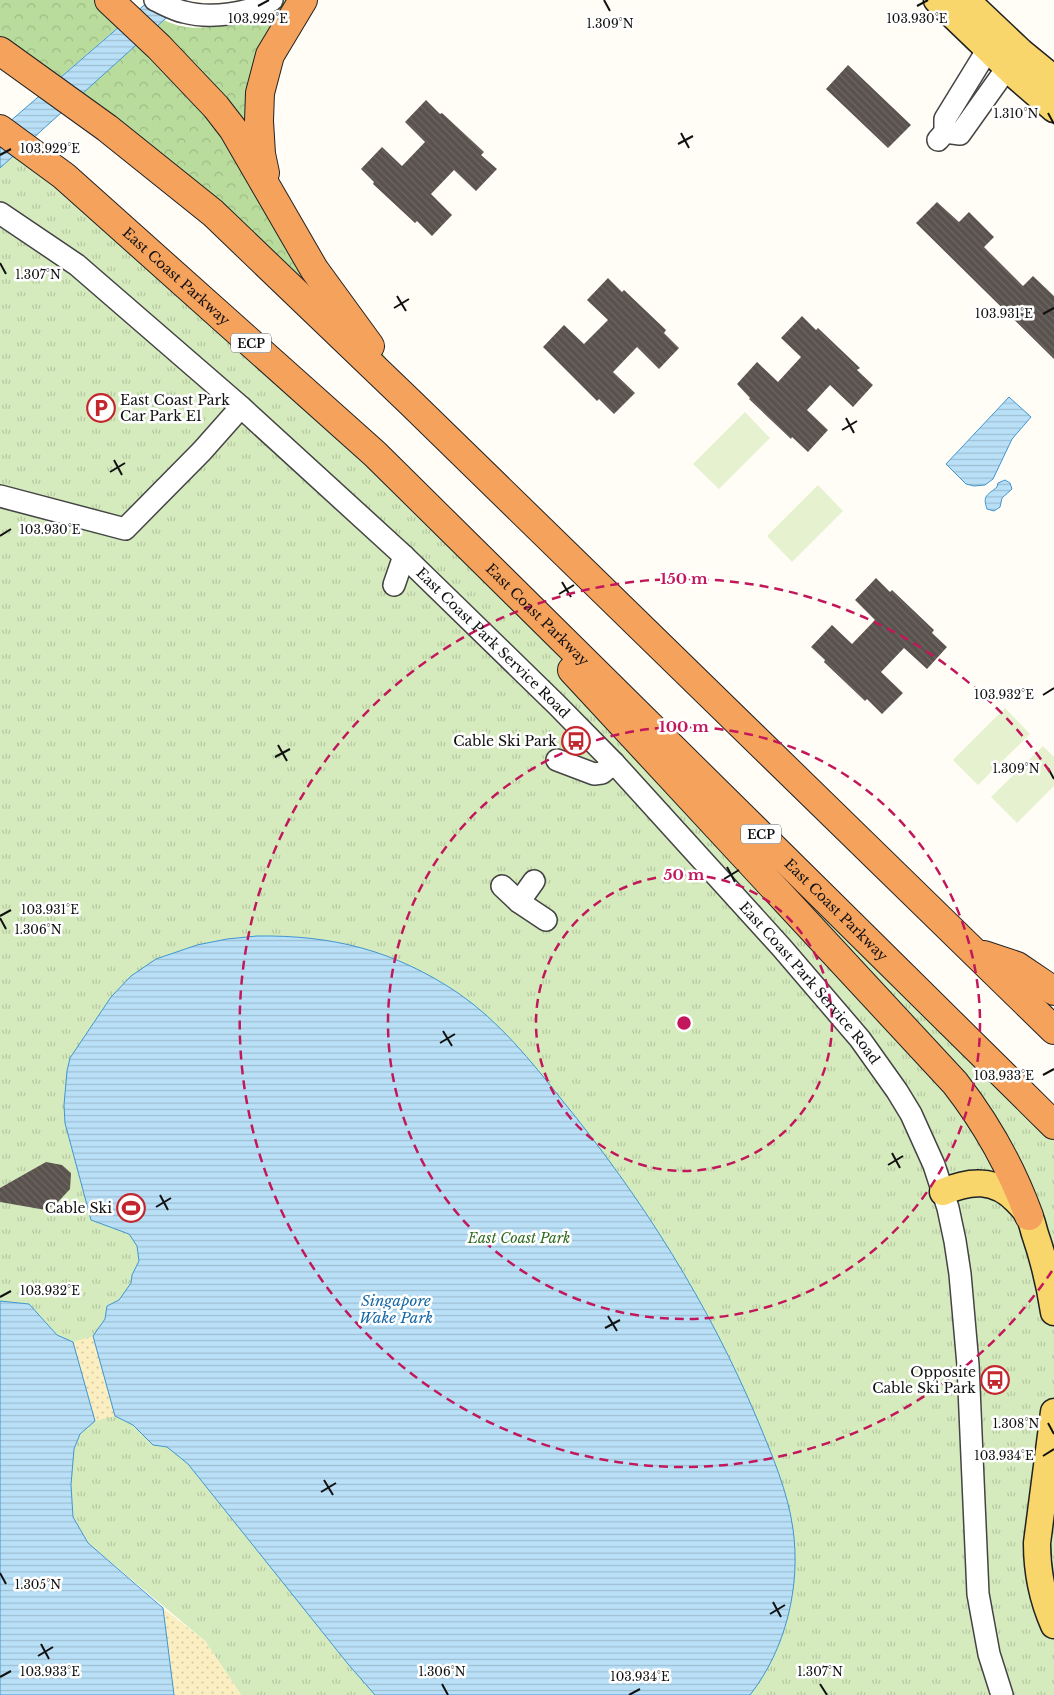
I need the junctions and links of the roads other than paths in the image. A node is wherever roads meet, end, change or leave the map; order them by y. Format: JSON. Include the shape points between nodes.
{"nodes":[{"id":1,"x":155,"y":0,"type":"edge"},
{"id":2,"x":272,"y":0,"type":"edge"},
{"id":3,"x":303,"y":0,"type":"edge"},
{"id":4,"x":937,"y":0,"type":"edge"},
{"id":5,"x":966,"y":0,"type":"edge"},
{"id":6,"x":114,"y":4,"type":"edge"},
{"id":7,"x":995,"y":41,"type":"junction"},
{"id":8,"x":0,"y":51,"type":"edge"},
{"id":9,"x":1014,"y":60,"type":"junction"},
{"id":10,"x":1054,"y":79,"type":"edge"},
{"id":11,"x":1054,"y":108,"type":"edge"},
{"id":12,"x":0,"y":129,"type":"edge"},
{"id":13,"x":269,"y":190,"type":"junction"},
{"id":14,"x":1,"y":214,"type":"edge"},
{"id":15,"x":412,"y":404,"type":"junction"},
{"id":16,"x":241,"y":407,"type":"junction"},
{"id":17,"x":0,"y":496,"type":"edge"},
{"id":18,"x":467,"y":544,"type":"junction"},
{"id":19,"x":404,"y":556,"type":"junction"},
{"id":20,"x":394,"y":585,"type":"dead end"},
{"id":21,"x":557,"y":760,"type":"dead end"},
{"id":22,"x":614,"y":763,"type":"junction"},
{"id":23,"x":534,"y":881,"type":"dead end"},
{"id":24,"x":502,"y":886,"type":"dead end"},
{"id":25,"x":519,"y":902,"type":"junction"},
{"id":26,"x":546,"y":920,"type":"dead end"},
{"id":27,"x":975,"y":952,"type":"junction"},
{"id":28,"x":1054,"y":991,"type":"edge"},
{"id":29,"x":1054,"y":1030,"type":"edge"},
{"id":30,"x":1054,"y":1125,"type":"edge"},
{"id":31,"x":943,"y":1192,"type":"junction"},
{"id":32,"x":1029,"y":1216,"type":"junction"},
{"id":33,"x":1054,"y":1312,"type":"edge"},
{"id":34,"x":1054,"y":1412,"type":"edge"},
{"id":35,"x":1054,"y":1625,"type":"edge"},
{"id":36,"x":1002,"y":1695,"type":"edge"}],
"edges":[{"from":1,"to":2,"type":"street","via":[[184,12],[224,14],[252,10]]},
{"from":3,"to":13,"type":"highway","via":[[270,55],[260,93],[261,154]]},
{"from":4,"to":7,"type":"main road"},
{"from":5,"to":7,"type":"main road"},
{"from":6,"to":13,"type":"highway","via":[[216,107]]},
{"from":7,"to":9,"type":"main road"},
{"from":7,"to":9,"type":"street","via":[[945,118],[942,136],[960,134]]},
{"from":8,"to":15,"type":"highway","via":[[78,107],[213,213]]},
{"from":9,"to":10,"type":"main road"},
{"from":9,"to":11,"type":"main road"},
{"from":12,"to":18,"type":"highway","name":"East Coast Parkway","number":"ECP","via":[[64,176],[368,448]]},
{"from":13,"to":15,"type":"highway","via":[[314,269]]},
{"from":14,"to":16,"type":"street","name":"East Coast Park Service Road","via":[[77,265]]},
{"from":15,"to":27,"type":"highway"},
{"from":16,"to":17,"type":"street","via":[[125,529]]},
{"from":16,"to":19,"type":"street","name":"East Coast Park Service Road"},
{"from":18,"to":30,"type":"highway","name":"East Coast Parkway","number":"ECP"},
{"from":18,"to":32,"type":"highway","via":[[589,690],[955,1083],[996,1142]]},
{"from":19,"to":20,"type":"street"},
{"from":19,"to":22,"type":"street","name":"East Coast Park Service Road"},
{"from":21,"to":22,"type":"street","via":[[594,774],[602,773]]},
{"from":22,"to":31,"type":"street","name":"East Coast Park Service Road","via":[[782,948],[873,1056],[911,1114]]},
{"from":23,"to":25,"type":"street"},
{"from":24,"to":25,"type":"street"},
{"from":25,"to":26,"type":"street"},
{"from":27,"to":28,"type":"highway","via":[[1017,966]]},
{"from":27,"to":29,"type":"highway"},
{"from":31,"to":32,"type":"main road","via":[[969,1183],[991,1184],[1007,1192]]},
{"from":31,"to":36,"type":"street","name":"East Coast Park Service Road","via":[[957,1249],[964,1311],[978,1594],[989,1654]]},
{"from":32,"to":33,"type":"main road"},
{"from":34,"to":35,"type":"main road","via":[[1037,1562],[1044,1601]]}]}
